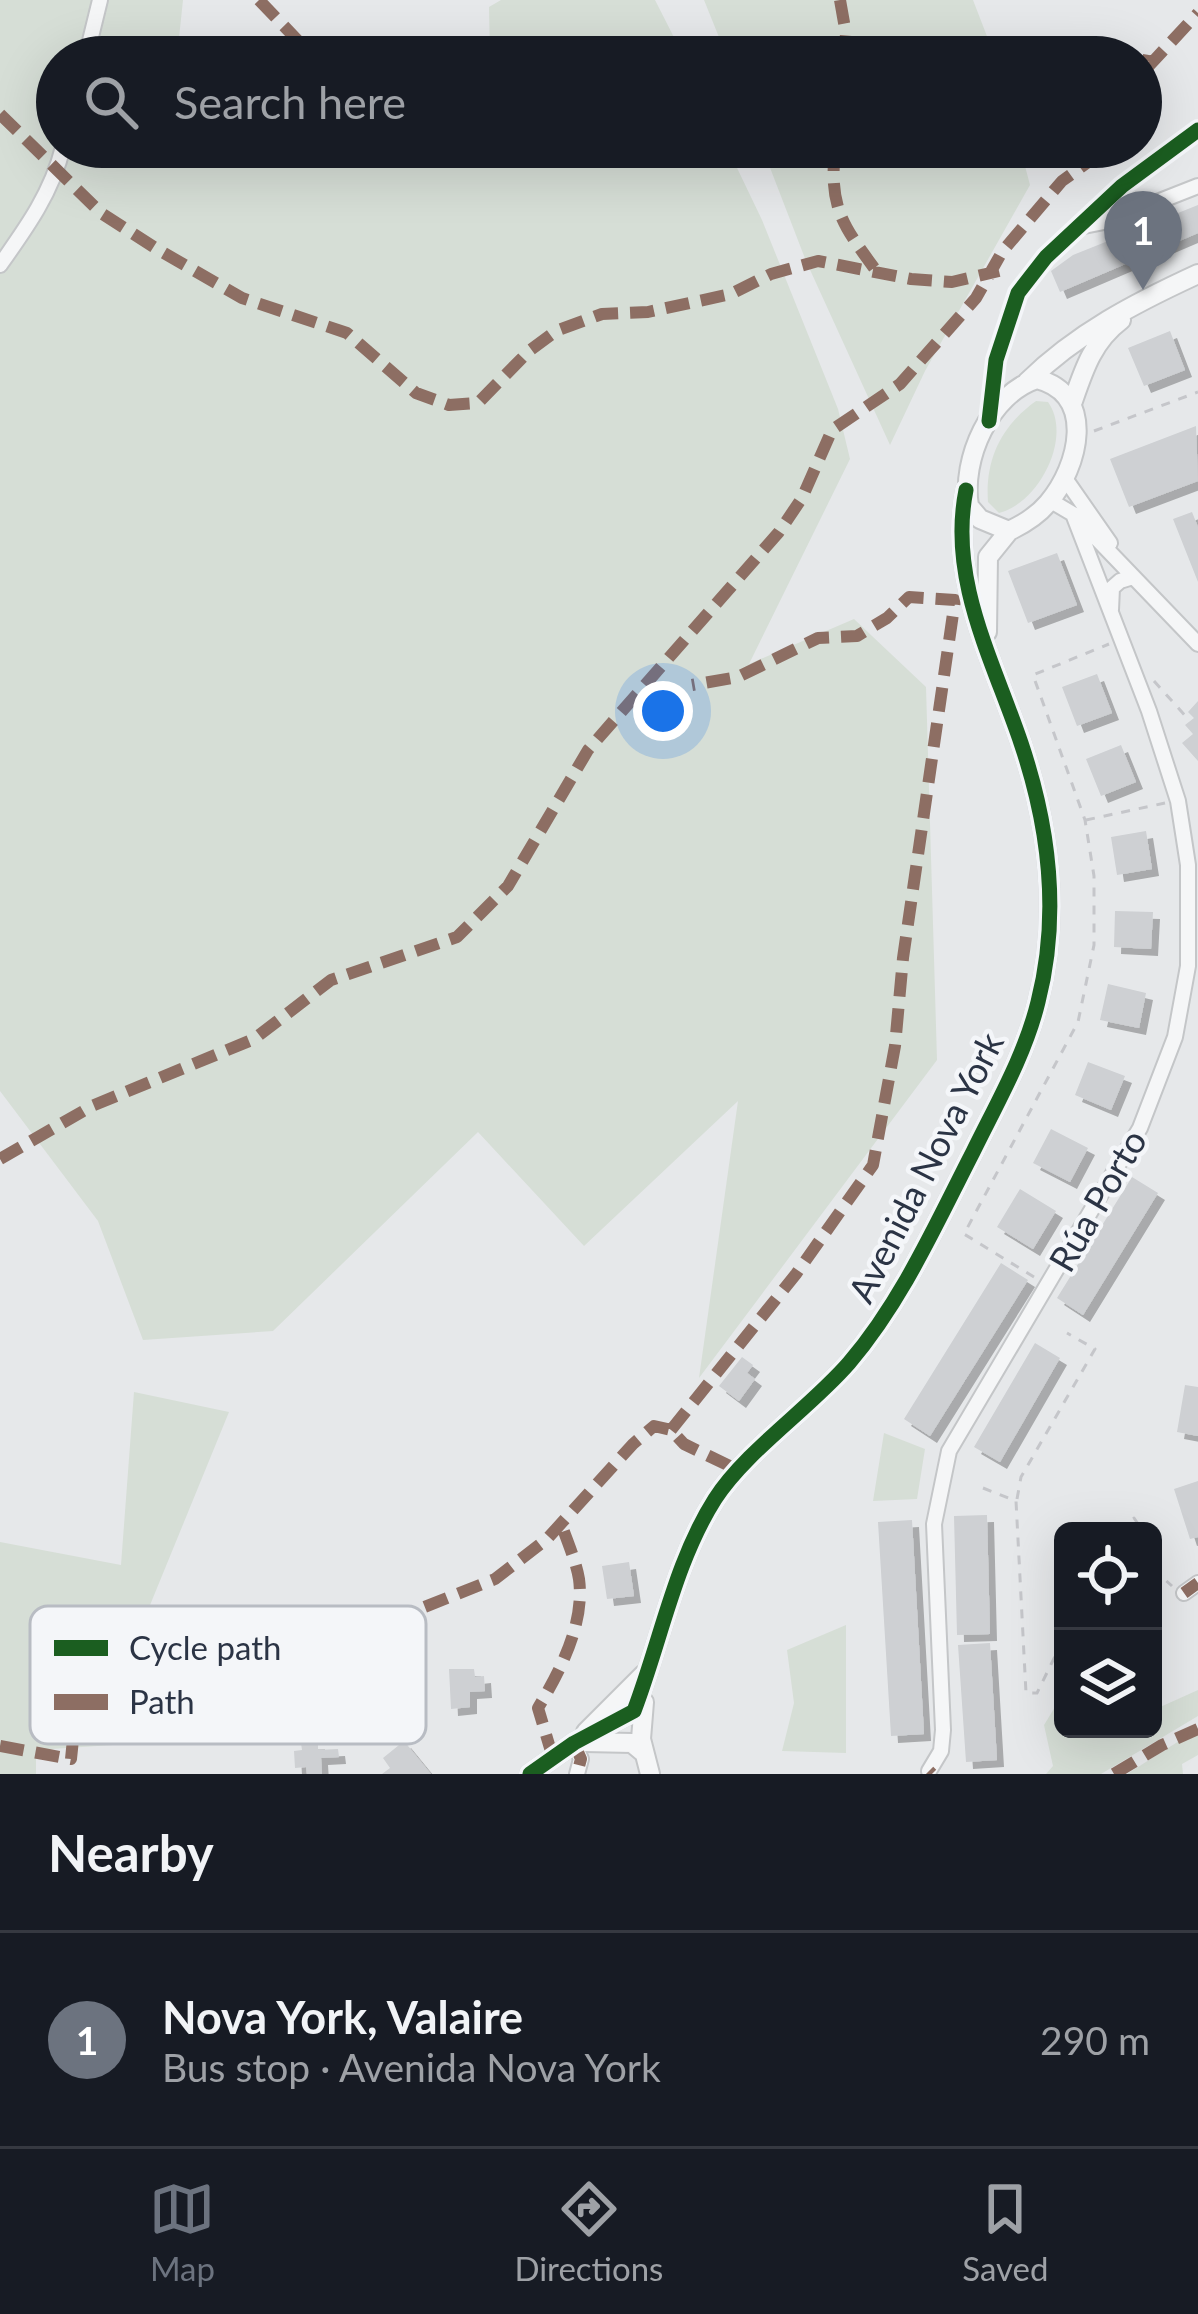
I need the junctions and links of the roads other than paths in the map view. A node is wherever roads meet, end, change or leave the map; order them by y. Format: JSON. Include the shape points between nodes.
{"nodes":[{"id":1,"x":100,"y":0,"type":"edge"},
{"id":2,"x":91,"y":36,"type":"edge"},
{"id":3,"x":1198,"y":130,"type":"edge"},
{"id":4,"x":1162,"y":157,"type":"edge"},
{"id":5,"x":57,"y":168,"type":"edge"},
{"id":6,"x":1147,"y":168,"type":"edge"},
{"id":7,"x":1198,"y":186,"type":"edge"},
{"id":8,"x":1081,"y":227,"type":"junction"},
{"id":9,"x":0,"y":265,"type":"edge"},
{"id":10,"x":1198,"y":274,"type":"edge"},
{"id":11,"x":1154,"y":296,"type":"junction"},
{"id":12,"x":996,"y":360,"type":"junction"},
{"id":13,"x":1022,"y":386,"type":"junction"},
{"id":14,"x":1073,"y":401,"type":"junction"},
{"id":15,"x":989,"y":421,"type":"junction"},
{"id":16,"x":1064,"y":478,"type":"junction"},
{"id":17,"x":966,"y":490,"type":"junction"},
{"id":18,"x":1051,"y":501,"type":"junction"},
{"id":19,"x":1072,"y":514,"type":"junction"},
{"id":20,"x":1009,"y":531,"type":"junction"},
{"id":21,"x":1104,"y":541,"type":"junction"},
{"id":22,"x":1133,"y":577,"type":"junction"},
{"id":23,"x":1111,"y":615,"type":"junction"},
{"id":24,"x":1198,"y":644,"type":"edge"},
{"id":25,"x":990,"y":655,"type":"junction"},
{"id":26,"x":1198,"y":1582,"type":"edge"},
{"id":27,"x":1184,"y":1593,"type":"road end"},
{"id":28,"x":650,"y":1667,"type":"junction"},
{"id":29,"x":607,"y":1711,"type":"junction"},
{"id":30,"x":638,"y":1713,"type":"junction"},
{"id":31,"x":574,"y":1743,"type":"junction"},
{"id":32,"x":644,"y":1753,"type":"junction"},
{"id":33,"x":929,"y":1771,"type":"dead end"},
{"id":34,"x":530,"y":1774,"type":"edge"},
{"id":35,"x":578,"y":1774,"type":"edge"},
{"id":36,"x":650,"y":1774,"type":"edge"}],
"edges":[{"from":1,"to":2,"type":"street"},
{"from":3,"to":4,"type":"street"},
{"from":5,"to":9,"type":"street"},
{"from":6,"to":8,"type":"street"},
{"from":7,"to":8,"type":"street"},
{"from":8,"to":12,"type":"street","via":[[1018,293]]},
{"from":10,"to":11,"type":"street"},
{"from":11,"to":13,"type":"street","via":[[1085,332]]},
{"from":11,"to":14,"type":"street","via":[[1107,331]]},
{"from":12,"to":13,"type":"street","via":[[1002,377]]},
{"from":12,"to":15,"type":"street"},
{"from":13,"to":14,"type":"street","via":[[1050,382]]},
{"from":13,"to":15,"type":"street"},
{"from":14,"to":16,"type":"street","via":[[1077,435]]},
{"from":15,"to":17,"type":"street"},
{"from":16,"to":18,"type":"street"},
{"from":16,"to":21,"type":"street"},
{"from":17,"to":20,"type":"street","via":[[980,519]]},
{"from":17,"to":25,"type":"street","name":"Avenida Nova York","via":[[964,570]]},
{"from":18,"to":19,"type":"street"},
{"from":18,"to":20,"type":"street"},
{"from":19,"to":21,"type":"street"},
{"from":19,"to":23,"type":"street","name":"Rúa Porto"},
{"from":20,"to":25,"type":"street","name":"Avenida Nova York","via":[[988,557]]},
{"from":21,"to":22,"type":"street"},
{"from":21,"to":23,"type":"street","name":"Rúa Porto"},
{"from":22,"to":23,"type":"street","via":[[1112,588]]},
{"from":22,"to":24,"type":"street"},
{"from":23,"to":33,"type":"street","name":"Rúa Porto","via":[[1178,801],[1190,932],[1183,999],[1140,1128],[957,1434],[942,1474],[934,1524],[944,1730]]},
{"from":25,"to":28,"type":"street","name":"Avenida Nova York","via":[[1023,748],[1049,863],[1046,959],[1025,1043],[881,1322],[719,1492],[688,1550]]},
{"from":26,"to":27,"type":"street"},
{"from":28,"to":29,"type":"street","name":"Avenida Nova York"},
{"from":28,"to":30,"type":"street"},
{"from":29,"to":30,"type":"street"},
{"from":29,"to":31,"type":"street","name":"Avenida Nova York"},
{"from":30,"to":31,"type":"street","name":"Avenida Nova York"},
{"from":30,"to":32,"type":"street"},
{"from":31,"to":32,"type":"street","via":[[632,1743]]},
{"from":31,"to":34,"type":"street","name":"Avenida Nova York"},
{"from":31,"to":35,"type":"street"},
{"from":32,"to":36,"type":"street"}]}
